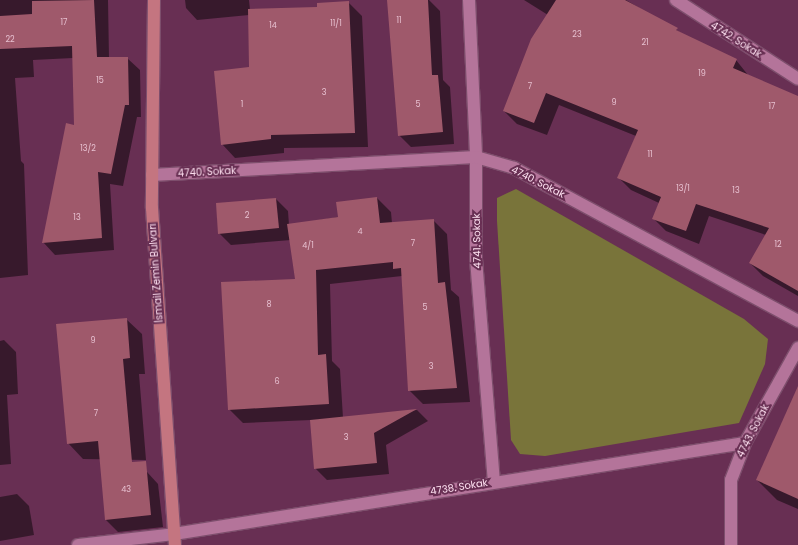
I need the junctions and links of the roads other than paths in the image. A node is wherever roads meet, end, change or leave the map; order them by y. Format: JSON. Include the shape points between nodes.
{"nodes":[{"id":1,"x":154,"y":0,"type":"edge"},
{"id":2,"x":469,"y":0,"type":"edge"},
{"id":3,"x":676,"y":0,"type":"edge"},
{"id":4,"x":798,"y":79,"type":"edge"},
{"id":5,"x":476,"y":157,"type":"junction"},
{"id":6,"x":152,"y":175,"type":"junction"},
{"id":7,"x":798,"y":322,"type":"edge"},
{"id":8,"x":798,"y":348,"type":"edge"},
{"id":9,"x":745,"y":443,"type":"junction"},
{"id":10,"x":494,"y":481,"type":"junction"},
{"id":11,"x":175,"y":540,"type":"edge"},
{"id":12,"x":78,"y":545,"type":"edge"},
{"id":13,"x":731,"y":545,"type":"edge"}],
"edges":[{"from":1,"to":6,"type":"main road","name":"İsmail Zemin Bulvarı"},
{"from":2,"to":5,"type":"street","name":"4741. Sokak"},
{"from":3,"to":4,"type":"street","name":"4742. Sokak"},
{"from":5,"to":6,"type":"street","name":"4740. Sokak"},
{"from":5,"to":7,"type":"street","name":"4740. Sokak","via":[[514,168]]},
{"from":5,"to":10,"type":"street","name":"4741. Sokak","via":[[476,259]]},
{"from":6,"to":11,"type":"main road","name":"İsmail Zemin Bulvarı"},
{"from":8,"to":9,"type":"street","name":"4743. Sokak"},
{"from":9,"to":10,"type":"street","name":"4738. Sokak"},
{"from":9,"to":13,"type":"street","name":"4743. Sokak","via":[[731,480]]},
{"from":10,"to":11,"type":"street","name":"4738. Sokak"},
{"from":11,"to":12,"type":"street","name":"4738. Sokak"}]}
